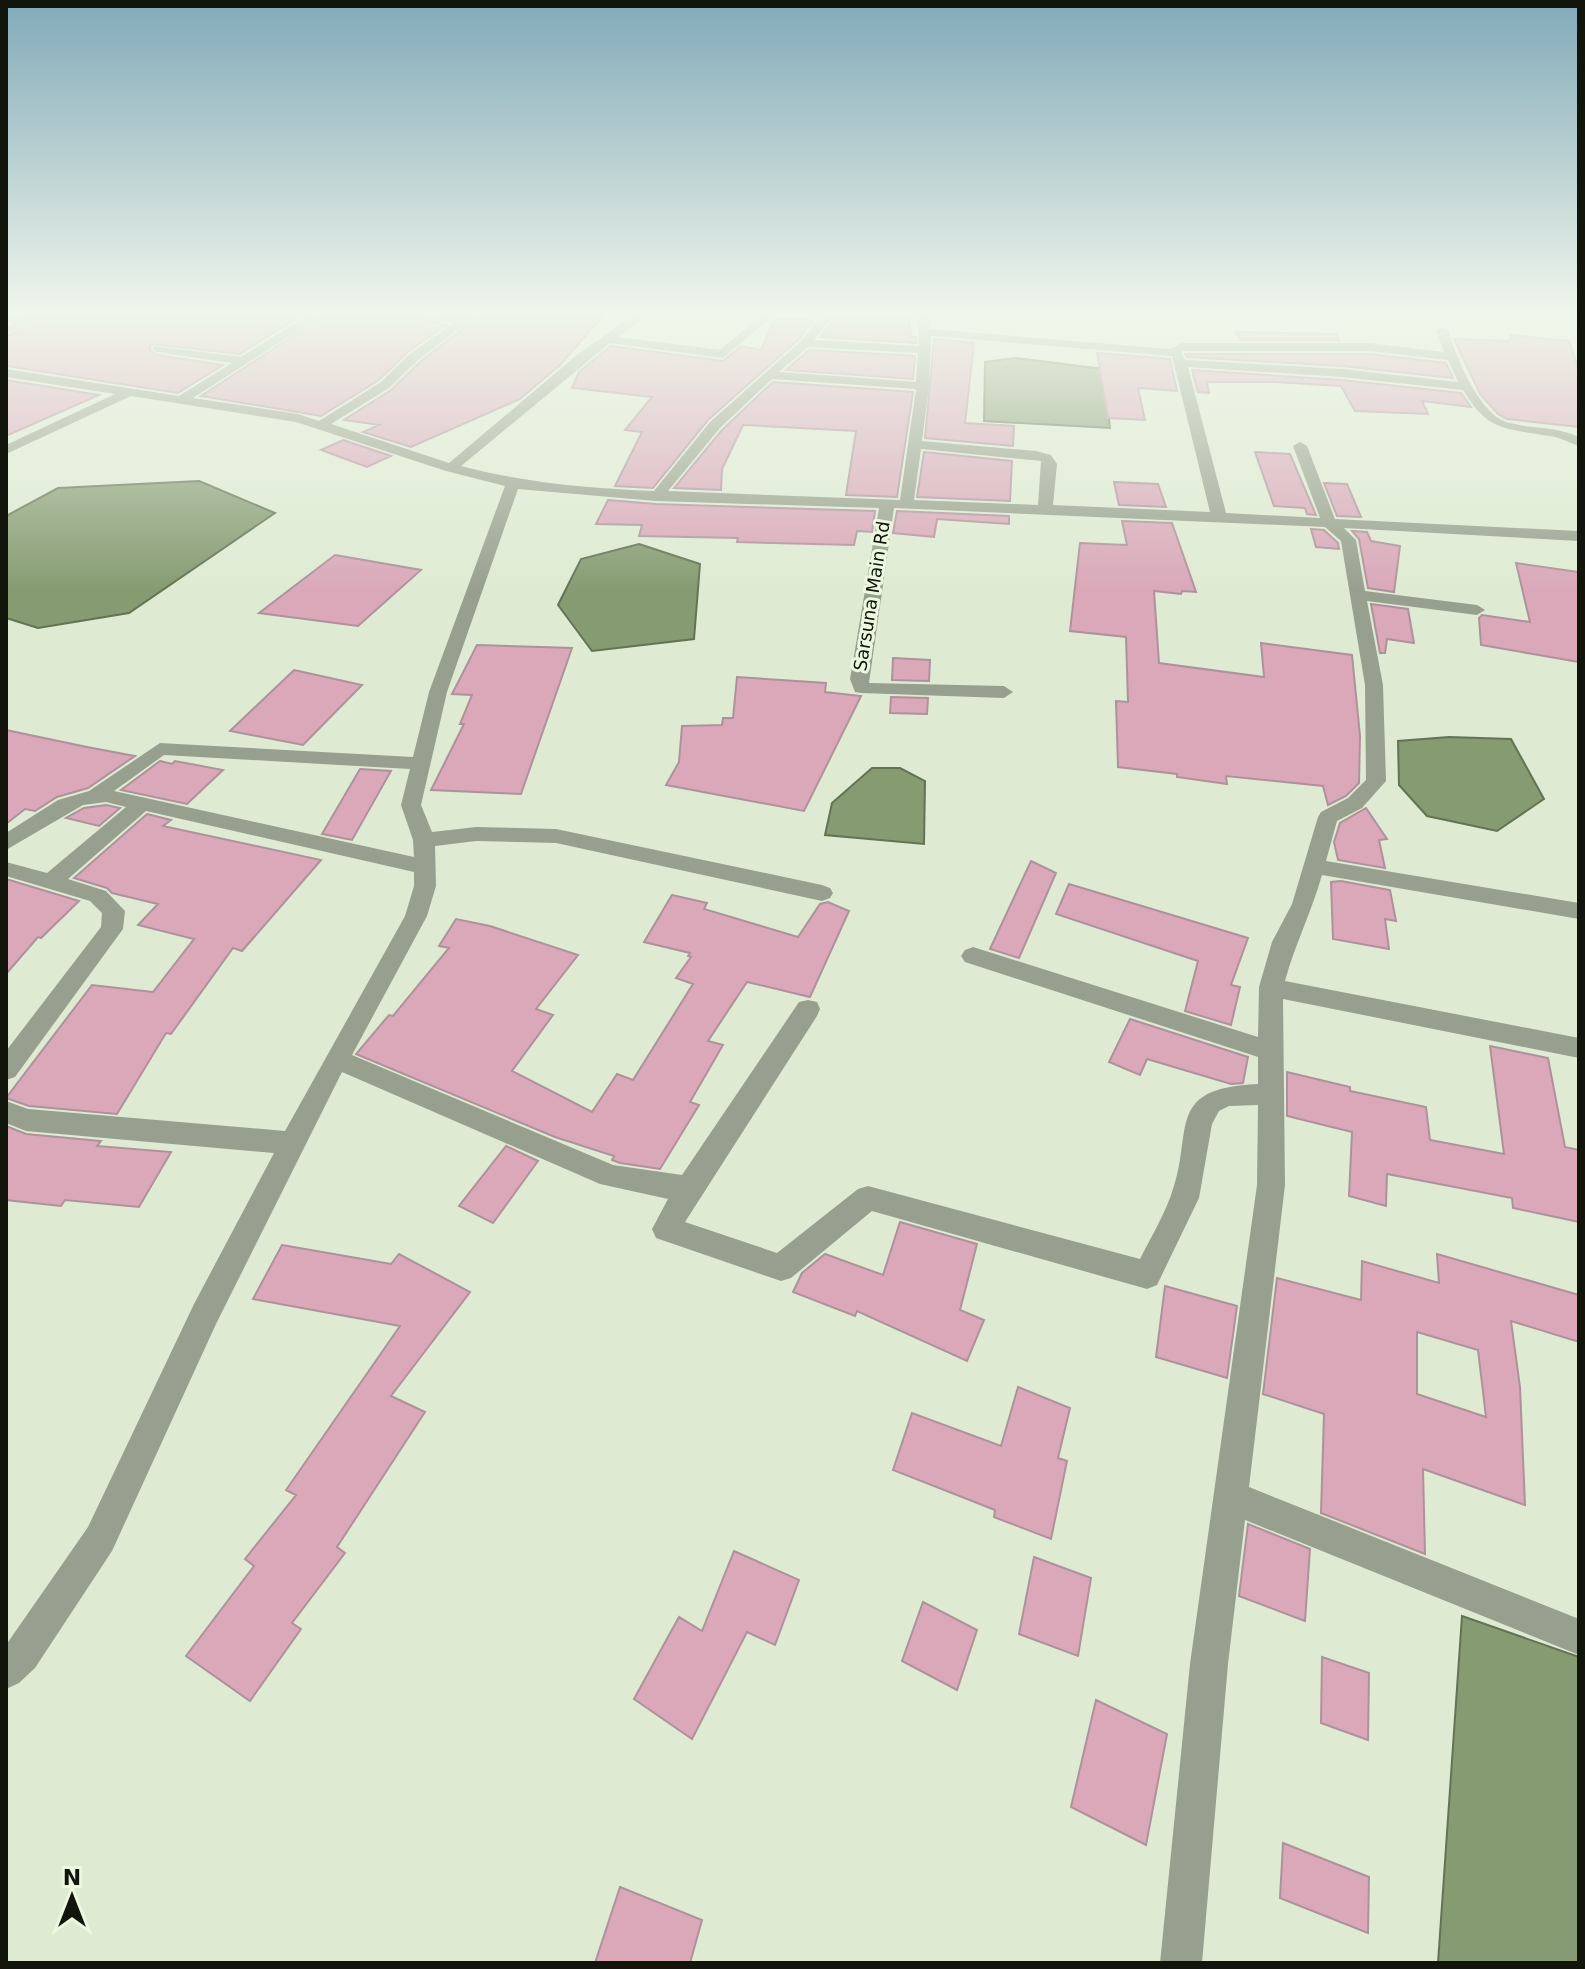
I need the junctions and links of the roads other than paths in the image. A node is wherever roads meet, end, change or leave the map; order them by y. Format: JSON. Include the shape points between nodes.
{"nodes":[{"id":1,"x":97,"y":407,"type":"edge"},
{"id":2,"x":226,"y":407,"type":"edge"},
{"id":3,"x":350,"y":407,"type":"edge"},
{"id":4,"x":525,"y":407,"type":"edge"},
{"id":5,"x":735,"y":407,"type":"edge"},
{"id":6,"x":920,"y":407,"type":"edge"},
{"id":7,"x":1191,"y":407,"type":"edge"},
{"id":8,"x":1480,"y":407,"type":"edge"},
{"id":9,"x":321,"y":425,"type":"junction"},
{"id":10,"x":1579,"y":442,"type":"edge"},
{"id":11,"x":915,"y":444,"type":"junction"},
{"id":12,"x":1300,"y":446,"type":"dead end"},
{"id":13,"x":6,"y":450,"type":"edge"},
{"id":14,"x":451,"y":468,"type":"junction"},
{"id":15,"x":513,"y":484,"type":"junction"},
{"id":16,"x":656,"y":497,"type":"junction"},
{"id":17,"x":887,"y":505,"type":"junction"},
{"id":18,"x":906,"y":506,"type":"junction"},
{"id":19,"x":1045,"y":510,"type":"junction"},
{"id":20,"x":1219,"y":517,"type":"junction"},
{"id":21,"x":1329,"y":523,"type":"junction"},
{"id":22,"x":1579,"y":536,"type":"edge"},
{"id":23,"x":1359,"y":595,"type":"junction"},
{"id":24,"x":1477,"y":610,"type":"dead end"},
{"id":25,"x":1004,"y":692,"type":"dead end"},
{"id":26,"x":421,"y":764,"type":"junction"},
{"id":27,"x":96,"y":795,"type":"junction"},
{"id":28,"x":142,"y":804,"type":"junction"},
{"id":29,"x":424,"y":840,"type":"junction"},
{"id":30,"x":6,"y":843,"type":"edge"},
{"id":31,"x":1314,"y":866,"type":"junction"},
{"id":32,"x":425,"y":867,"type":"junction"},
{"id":33,"x":6,"y":869,"type":"edge"},
{"id":34,"x":52,"y":881,"type":"junction"},
{"id":35,"x":822,"y":893,"type":"dead end"},
{"id":36,"x":1579,"y":911,"type":"edge"},
{"id":37,"x":973,"y":956,"type":"dead end"},
{"id":38,"x":1271,"y":987,"type":"junction"},
{"id":39,"x":808,"y":1009,"type":"dead end"},
{"id":40,"x":1579,"y":1048,"type":"edge"},
{"id":41,"x":1271,"y":1051,"type":"junction"},
{"id":42,"x":337,"y":1059,"type":"junction"},
{"id":43,"x":6,"y":1070,"type":"edge"},
{"id":44,"x":1271,"y":1094,"type":"junction"},
{"id":45,"x":6,"y":1112,"type":"edge"},
{"id":46,"x":295,"y":1143,"type":"junction"},
{"id":47,"x":689,"y":1187,"type":"junction"},
{"id":48,"x":1233,"y":1498,"type":"junction"},
{"id":49,"x":1579,"y":1637,"type":"edge"},
{"id":50,"x":6,"y":1670,"type":"edge"},
{"id":51,"x":1181,"y":1963,"type":"edge"}],
"edges":[{"from":1,"to":13,"type":"street"},
{"from":2,"to":9,"type":"street"},
{"from":3,"to":9,"type":"street"},
{"from":4,"to":14,"type":"street"},
{"from":5,"to":16,"type":"street"},
{"from":6,"to":11,"type":"street"},
{"from":7,"to":20,"type":"street"},
{"from":8,"to":10,"type":"street","via":[[1497,424],[1555,432]]},
{"from":9,"to":14,"type":"street"},
{"from":11,"to":18,"type":"street"},
{"from":11,"to":19,"type":"street","via":[[1046,458],[1050,464]]},
{"from":12,"to":21,"type":"street"},
{"from":14,"to":15,"type":"street"},
{"from":15,"to":16,"type":"street"},
{"from":15,"to":26,"type":"street","via":[[438,692]]},
{"from":16,"to":17,"type":"street"},
{"from":17,"to":18,"type":"street"},
{"from":17,"to":25,"type":"street","name":"Sarsuna Main Rd","via":[[861,688]]},
{"from":18,"to":19,"type":"street"},
{"from":19,"to":20,"type":"street"},
{"from":20,"to":21,"type":"street"},
{"from":21,"to":22,"type":"street"},
{"from":21,"to":23,"type":"street","via":[[1348,540]]},
{"from":23,"to":24,"type":"street"},
{"from":23,"to":31,"type":"street","via":[[1374,685],[1376,781],[1355,803],[1328,817]]},
{"from":26,"to":27,"type":"street","via":[[160,749]]},
{"from":26,"to":29,"type":"street","via":[[411,805]]},
{"from":27,"to":28,"type":"street"},
{"from":27,"to":30,"type":"street","via":[[71,799]]},
{"from":28,"to":32,"type":"street"},
{"from":28,"to":34,"type":"street"},
{"from":29,"to":32,"type":"street"},
{"from":29,"to":35,"type":"street","via":[[488,833],[556,836]]},
{"from":31,"to":36,"type":"street"},
{"from":31,"to":38,"type":"street"},
{"from":32,"to":42,"type":"street","via":[[416,916]]},
{"from":33,"to":34,"type":"street"},
{"from":34,"to":43,"type":"street","via":[[98,896],[114,911],[112,929]]},
{"from":37,"to":41,"type":"street"},
{"from":38,"to":40,"type":"street"},
{"from":38,"to":41,"type":"street"},
{"from":39,"to":47,"type":"street"},
{"from":41,"to":44,"type":"street"},
{"from":42,"to":46,"type":"street"},
{"from":42,"to":47,"type":"street","via":[[610,1176]]},
{"from":44,"to":47,"type":"street","via":[[1226,1096],[1210,1103],[1199,1123],[1185,1198],[1147,1275],[868,1198],[781,1268],[666,1229]]},
{"from":44,"to":48,"type":"street","via":[[1271,1185]]},
{"from":45,"to":46,"type":"street","via":[[26,1120]]},
{"from":46,"to":50,"type":"street","via":[[205,1314],[100,1539],[22,1655]]},
{"from":48,"to":49,"type":"street"},
{"from":48,"to":51,"type":"street","via":[[1209,1664]]}]}
